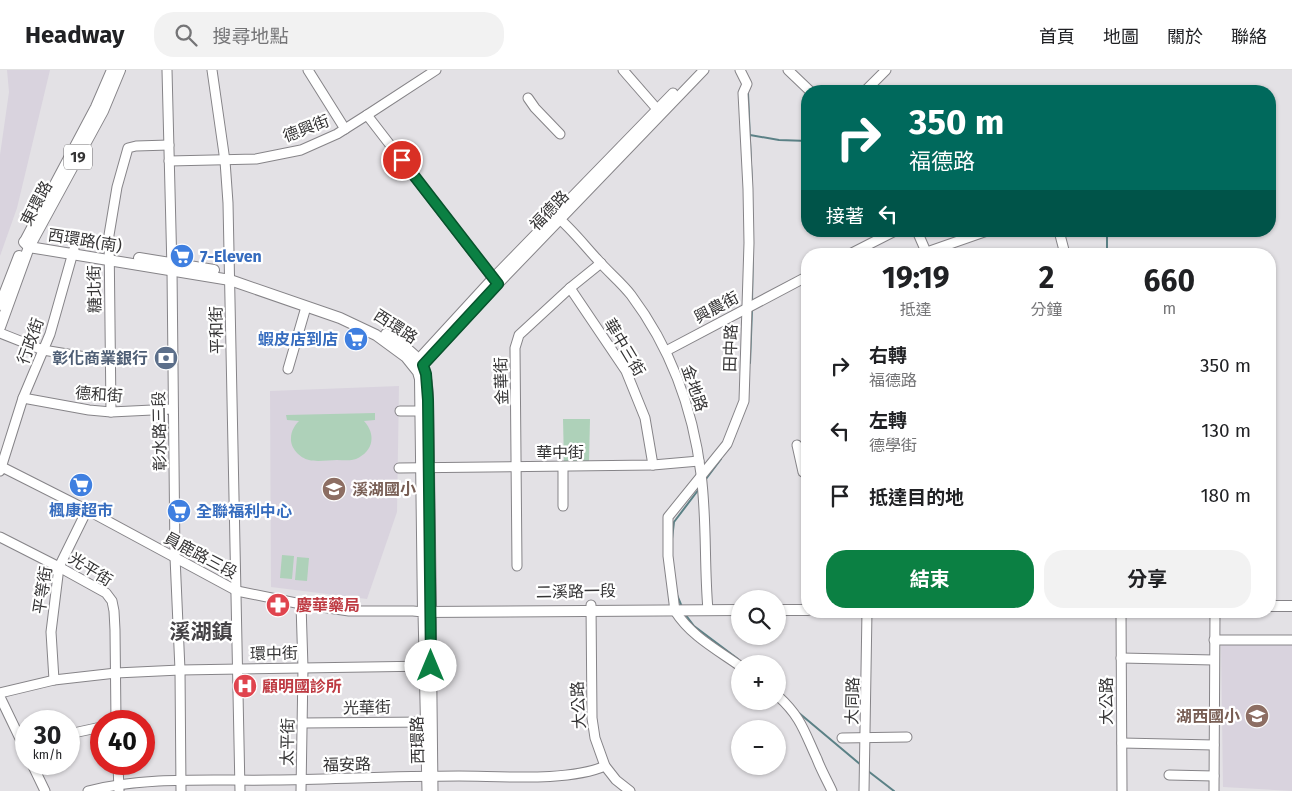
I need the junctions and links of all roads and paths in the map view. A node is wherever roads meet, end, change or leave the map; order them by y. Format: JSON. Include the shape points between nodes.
{"nodes":[{"id":1,"x":112,"y":70,"type":"edge"},
{"id":2,"x":120,"y":70,"type":"edge"},
{"id":3,"x":167,"y":70,"type":"edge"},
{"id":4,"x":212,"y":70,"type":"edge"},
{"id":5,"x":308,"y":70,"type":"edge"},
{"id":6,"x":436,"y":70,"type":"edge"},
{"id":7,"x":623,"y":70,"type":"edge"},
{"id":8,"x":696,"y":70,"type":"edge"},
{"id":9,"x":704,"y":70,"type":"edge"},
{"id":10,"x":740,"y":70,"type":"edge"},
{"id":11,"x":788,"y":70,"type":"edge"},
{"id":12,"x":886,"y":70,"type":"edge"},
{"id":13,"x":804,"y":85,"type":"edge"},
{"id":14,"x":871,"y":85,"type":"edge"},
{"id":15,"x":528,"y":98,"type":"dead end"},
{"id":16,"x":657,"y":109,"type":"junction"},
{"id":17,"x":367,"y":116,"type":"junction"},
{"id":18,"x":345,"y":129,"type":"junction"},
{"id":19,"x":560,"y":134,"type":"dead end"},
{"id":20,"x":169,"y":145,"type":"junction"},
{"id":21,"x":225,"y":160,"type":"junction"},
{"id":22,"x":169,"y":161,"type":"junction"},
{"id":23,"x":558,"y":218,"type":"junction"},
{"id":24,"x":883,"y":237,"type":"edge"},
{"id":25,"x":971,"y":237,"type":"edge"},
{"id":26,"x":29,"y":244,"type":"junction"},
{"id":27,"x":862,"y":248,"type":"edge"},
{"id":28,"x":941,"y":248,"type":"edge"},
{"id":29,"x":74,"y":251,"type":"junction"},
{"id":30,"x":108,"y":256,"type":"junction"},
{"id":31,"x":601,"y":263,"type":"junction"},
{"id":32,"x":172,"y":266,"type":"junction"},
{"id":33,"x":231,"y":276,"type":"junction"},
{"id":34,"x":801,"y":280,"type":"edge"},
{"id":35,"x":496,"y":281,"type":"junction"},
{"id":36,"x":570,"y":288,"type":"junction"},
{"id":37,"x":0,"y":305,"type":"edge"},
{"id":38,"x":306,"y":306,"type":"junction"},
{"id":39,"x":747,"y":308,"type":"junction"},
{"id":40,"x":0,"y":327,"type":"edge"},
{"id":41,"x":0,"y":333,"type":"edge"},
{"id":42,"x":43,"y":350,"type":"junction"},
{"id":43,"x":666,"y":351,"type":"junction"},
{"id":44,"x":110,"y":361,"type":"junction"},
{"id":45,"x":418,"y":365,"type":"junction"},
{"id":46,"x":288,"y":369,"type":"dead end"},
{"id":47,"x":23,"y":398,"type":"junction"},
{"id":48,"x":173,"y":409,"type":"junction"},
{"id":49,"x":400,"y":411,"type":"dead end"},
{"id":50,"x":112,"y":412,"type":"junction"},
{"id":51,"x":421,"y":412,"type":"junction"},
{"id":52,"x":797,"y":444,"type":"dead end"},
{"id":53,"x":699,"y":461,"type":"junction"},
{"id":54,"x":653,"y":465,"type":"junction"},
{"id":55,"x":563,"y":466,"type":"junction"},
{"id":56,"x":801,"y":466,"type":"edge"},
{"id":57,"x":517,"y":467,"type":"junction"},
{"id":58,"x":0,"y":468,"type":"edge"},
{"id":59,"x":399,"y":468,"type":"dead end"},
{"id":60,"x":425,"y":468,"type":"junction"},
{"id":61,"x":702,"y":476,"type":"junction"},
{"id":62,"x":563,"y":506,"type":"dead end"},
{"id":63,"x":87,"y":510,"type":"junction"},
{"id":64,"x":0,"y":537,"type":"edge"},
{"id":65,"x":175,"y":557,"type":"junction"},
{"id":66,"x":517,"y":566,"type":"dead end"},
{"id":67,"x":59,"y":567,"type":"junction"},
{"id":68,"x":237,"y":591,"type":"junction"},
{"id":69,"x":1276,"y":601,"type":"edge"},
{"id":70,"x":1292,"y":601,"type":"edge"},
{"id":71,"x":301,"y":604,"type":"junction"},
{"id":72,"x":786,"y":604,"type":"edge"},
{"id":73,"x":801,"y":604,"type":"edge"},
{"id":74,"x":731,"y":605,"type":"edge"},
{"id":75,"x":1276,"y":606,"type":"edge"},
{"id":76,"x":1292,"y":606,"type":"edge"},
{"id":77,"x":591,"y":608,"type":"junction"},
{"id":78,"x":680,"y":608,"type":"junction"},
{"id":79,"x":708,"y":608,"type":"junction"},
{"id":80,"x":731,"y":609,"type":"edge"},
{"id":81,"x":424,"y":610,"type":"junction"},
{"id":82,"x":786,"y":610,"type":"edge"},
{"id":83,"x":801,"y":610,"type":"edge"},
{"id":84,"x":867,"y":618,"type":"edge"},
{"id":85,"x":1121,"y":618,"type":"edge"},
{"id":86,"x":1215,"y":618,"type":"edge"},
{"id":87,"x":1214,"y":640,"type":"junction"},
{"id":88,"x":1292,"y":640,"type":"edge"},
{"id":89,"x":1121,"y":658,"type":"junction"},
{"id":90,"x":731,"y":660,"type":"edge"},
{"id":91,"x":1214,"y":660,"type":"junction"},
{"id":92,"x":428,"y":666,"type":"junction"},
{"id":93,"x":303,"y":668,"type":"junction"},
{"id":94,"x":239,"y":669,"type":"junction"},
{"id":95,"x":180,"y":670,"type":"junction"},
{"id":96,"x":116,"y":673,"type":"junction"},
{"id":97,"x":54,"y":680,"type":"junction"},
{"id":98,"x":0,"y":693,"type":"edge"},
{"id":99,"x":0,"y":697,"type":"edge"},
{"id":100,"x":786,"y":704,"type":"edge"},
{"id":101,"x":116,"y":710,"type":"edge"},
{"id":102,"x":428,"y":722,"type":"junction"},
{"id":103,"x":302,"y":723,"type":"junction"},
{"id":104,"x":15,"y":726,"type":"edge"},
{"id":105,"x":866,"y":737,"type":"junction"},
{"id":106,"x":907,"y":737,"type":"dead end"},
{"id":107,"x":842,"y":738,"type":"dead end"},
{"id":108,"x":1122,"y":743,"type":"junction"},
{"id":109,"x":1214,"y":745,"type":"junction"},
{"id":110,"x":605,"y":766,"type":"junction"},
{"id":111,"x":38,"y":775,"type":"edge"},
{"id":112,"x":118,"y":775,"type":"edge"},
{"id":113,"x":1169,"y":775,"type":"dead end"},
{"id":114,"x":429,"y":776,"type":"junction"},
{"id":115,"x":1214,"y":776,"type":"junction"},
{"id":116,"x":181,"y":780,"type":"junction"},
{"id":117,"x":240,"y":780,"type":"junction"},
{"id":118,"x":301,"y":780,"type":"junction"},
{"id":119,"x":119,"y":788,"type":"edge"},
{"id":120,"x":46,"y":791,"type":"edge"},
{"id":121,"x":88,"y":791,"type":"edge"},
{"id":122,"x":181,"y":791,"type":"edge"},
{"id":123,"x":240,"y":791,"type":"edge"},
{"id":124,"x":301,"y":791,"type":"edge"},
{"id":125,"x":426,"y":791,"type":"edge"},
{"id":126,"x":433,"y":791,"type":"edge"},
{"id":127,"x":630,"y":791,"type":"edge"},
{"id":128,"x":832,"y":791,"type":"edge"},
{"id":129,"x":864,"y":791,"type":"edge"},
{"id":130,"x":1122,"y":791,"type":"edge"},
{"id":131,"x":1214,"y":791,"type":"edge"}],
"edges":[{"from":1,"to":26,"type":"main road","name":"東環路","number":"19"},
{"from":2,"to":26,"type":"main road","name":"東環路","number":"19","via":[[103,112]]},
{"from":3,"to":20,"type":"street","name":"彰水路三段"},
{"from":4,"to":21,"type":"street","name":"平和街"},
{"from":5,"to":18,"type":"street"},
{"from":6,"to":17,"type":"street","name":"德興街"},
{"from":7,"to":16,"type":"street"},
{"from":8,"to":16,"type":"street","name":"福德路"},
{"from":9,"to":23,"type":"street","name":"福德路"},
{"from":10,"to":39,"type":"street","name":"田中路","via":[[747,84],[743,93],[748,189]]},
{"from":11,"to":13,"type":"street"},
{"from":12,"to":14,"type":"street"},
{"from":15,"to":19,"type":"street"},
{"from":16,"to":23,"type":"street","name":"福德路"},
{"from":17,"to":18,"type":"street","name":"德興街"},
{"from":17,"to":35,"type":"street"},
{"from":18,"to":21,"type":"street","name":"德興街","via":[[301,150],[256,159]]},
{"from":20,"to":22,"type":"street","name":"彰水路三段"},
{"from":20,"to":30,"type":"street","name":"糖北街","via":[[128,148],[108,235]]},
{"from":21,"to":22,"type":"street","name":"德興街"},
{"from":21,"to":33,"type":"street","name":"平和街"},
{"from":22,"to":32,"type":"street","name":"彰水路三段"},
{"from":23,"to":31,"type":"street","name":"金地路"},
{"from":23,"to":35,"type":"street","name":"福德路"},
{"from":24,"to":27,"type":"street"},
{"from":25,"to":28,"type":"street"},
{"from":26,"to":29,"type":"main road","name":"西環路(南)"},
{"from":26,"to":37,"type":"main road","name":"東環路","number":"19"},
{"from":26,"to":40,"type":"main road","name":"東環路","number":"19"},
{"from":29,"to":30,"type":"main road","name":"西環路(南)"},
{"from":29,"to":42,"type":"street","name":"行政街"},
{"from":30,"to":32,"type":"main road","name":"西環路(南)"},
{"from":30,"to":44,"type":"street","name":"糖北街"},
{"from":31,"to":36,"type":"street"},
{"from":31,"to":43,"type":"street","name":"金地路","via":[[632,296]]},
{"from":32,"to":33,"type":"main road","name":"西環路(南)"},
{"from":32,"to":48,"type":"street","name":"彰水路三段"},
{"from":33,"to":38,"type":"main road","name":"西環路"},
{"from":33,"to":45,"type":"main road","name":"西環路","via":[[344,312],[382,331],[411,351]]},
{"from":33,"to":68,"type":"street","name":"平和街"},
{"from":34,"to":39,"type":"street","name":"興農街"},
{"from":35,"to":45,"type":"street","name":"福德路"},
{"from":36,"to":54,"type":"street","name":"華中三街","via":[[626,371],[645,418]]},
{"from":36,"to":57,"type":"street","name":"金華街","via":[[516,342]]},
{"from":38,"to":45,"type":"main road","name":"西環路","via":[[376,335]]},
{"from":38,"to":46,"type":"street"},
{"from":39,"to":43,"type":"street","name":"興農街"},
{"from":39,"to":61,"type":"street","name":"田中路","via":[[744,401],[727,444]]},
{"from":41,"to":42,"type":"street"},
{"from":42,"to":44,"type":"street"},
{"from":42,"to":47,"type":"street","name":"行政街"},
{"from":43,"to":53,"type":"street","name":"金地路","via":[[690,414]]},
{"from":44,"to":50,"type":"street","name":"糖北街"},
{"from":45,"to":51,"type":"main road","name":"西環路"},
{"from":45,"to":60,"type":"main road","name":"西環路","via":[[428,385]]},
{"from":47,"to":50,"type":"street","name":"德和街"},
{"from":47,"to":58,"type":"street","name":"行政街"},
{"from":48,"to":50,"type":"street","name":"德和街"},
{"from":48,"to":65,"type":"street","name":"彰水路三段"},
{"from":49,"to":51,"type":"street"},
{"from":51,"to":60,"type":"main road","name":"西環路"},
{"from":52,"to":56,"type":"street"},
{"from":53,"to":54,"type":"street","name":"華中街"},
{"from":53,"to":61,"type":"street","name":"金地路"},
{"from":54,"to":55,"type":"street","name":"華中街"},
{"from":55,"to":57,"type":"street","name":"華中街"},
{"from":55,"to":62,"type":"street"},
{"from":57,"to":60,"type":"street","name":"華中街"},
{"from":57,"to":66,"type":"street","name":"金華街"},
{"from":58,"to":63,"type":"street","name":"員鹿路三段"},
{"from":59,"to":60,"type":"street","name":"華中街"},
{"from":60,"to":81,"type":"main road","name":"西環路"},
{"from":61,"to":78,"type":"street","name":"田中路","via":[[668,517],[668,556]]},
{"from":61,"to":79,"type":"street","name":"金地路"},
{"from":63,"to":65,"type":"street","name":"員鹿路三段"},
{"from":63,"to":67,"type":"street","name":"平等街"},
{"from":64,"to":67,"type":"street","name":"光平街"},
{"from":65,"to":68,"type":"street","name":"員鹿路三段"},
{"from":65,"to":95,"type":"street","name":"彰水路三段"},
{"from":67,"to":96,"type":"street","name":"光平街","via":[[106,593],[112,601]]},
{"from":67,"to":97,"type":"street","name":"平等街","via":[[51,632]]},
{"from":68,"to":71,"type":"street","name":"二溪路一段"},
{"from":68,"to":94,"type":"street","name":"員鹿路三段"},
{"from":69,"to":70,"type":"main road"},
{"from":71,"to":81,"type":"street","name":"二溪路一段","via":[[349,611]]},
{"from":71,"to":93,"type":"street","name":"太平街"},
{"from":72,"to":73,"type":"main road"},
{"from":74,"to":79,"type":"main road","name":"二溪路一段"},
{"from":75,"to":76,"type":"main road"},
{"from":77,"to":78,"type":"main road","name":"二溪路一段"},
{"from":77,"to":81,"type":"main road","name":"二溪路一段"},
{"from":77,"to":110,"type":"street","name":"大公路","via":[[592,718],[597,748]]},
{"from":78,"to":79,"type":"main road","name":"二溪路一段"},
{"from":78,"to":90,"type":"street","via":[[690,631]]},
{"from":79,"to":80,"type":"main road","name":"二溪路一段"},
{"from":81,"to":92,"type":"street","name":"西環路"},
{"from":82,"to":83,"type":"main road"},
{"from":84,"to":105,"type":"street","name":"大同路"},
{"from":85,"to":89,"type":"street","name":"大公路"},
{"from":86,"to":87,"type":"street"},
{"from":87,"to":88,"type":"street"},
{"from":87,"to":91,"type":"street"},
{"from":89,"to":91,"type":"street"},
{"from":89,"to":108,"type":"street","name":"大公路"},
{"from":91,"to":109,"type":"street"},
{"from":92,"to":93,"type":"street","name":"環中街"},
{"from":92,"to":102,"type":"street","name":"西環路"},
{"from":93,"to":94,"type":"street","name":"環中街"},
{"from":93,"to":103,"type":"street","name":"太平街"},
{"from":94,"to":95,"type":"street","name":"環中街"},
{"from":94,"to":117,"type":"street","name":"員鹿路三段"},
{"from":95,"to":96,"type":"street","name":"環中街"},
{"from":95,"to":116,"type":"street","name":"彰水路三段"},
{"from":96,"to":97,"type":"street","name":"環中街"},
{"from":96,"to":101,"type":"street","name":"光平街"},
{"from":97,"to":98,"type":"street","name":"環中街"},
{"from":99,"to":104,"type":"street"},
{"from":100,"to":128,"type":"street","via":[[806,731]]},
{"from":102,"to":103,"type":"street","name":"光華街"},
{"from":102,"to":114,"type":"street","name":"西環路"},
{"from":103,"to":118,"type":"street","name":"太平街"},
{"from":105,"to":106,"type":"street"},
{"from":105,"to":107,"type":"street"},
{"from":105,"to":129,"type":"street","name":"大同路"},
{"from":108,"to":109,"type":"street"},
{"from":108,"to":130,"type":"street","name":"大公路"},
{"from":109,"to":115,"type":"street"},
{"from":110,"to":114,"type":"street","name":"福安路","via":[[593,771],[558,775]]},
{"from":110,"to":127,"type":"street","name":"大公路"},
{"from":111,"to":120,"type":"street"},
{"from":112,"to":119,"type":"street"},
{"from":113,"to":115,"type":"street"},
{"from":114,"to":118,"type":"street","name":"福安路"},
{"from":114,"to":125,"type":"street","name":"西環路"},
{"from":114,"to":126,"type":"street","name":"西環路"},
{"from":115,"to":131,"type":"street"},
{"from":116,"to":117,"type":"street","name":"福安路"},
{"from":116,"to":119,"type":"street","name":"福安路"},
{"from":116,"to":122,"type":"street","name":"彰水路三段"},
{"from":117,"to":118,"type":"street","name":"福安路"},
{"from":117,"to":123,"type":"street","name":"員鹿路三段"},
{"from":118,"to":124,"type":"street","name":"太平街"},
{"from":119,"to":121,"type":"street","name":"福安路"}]}
